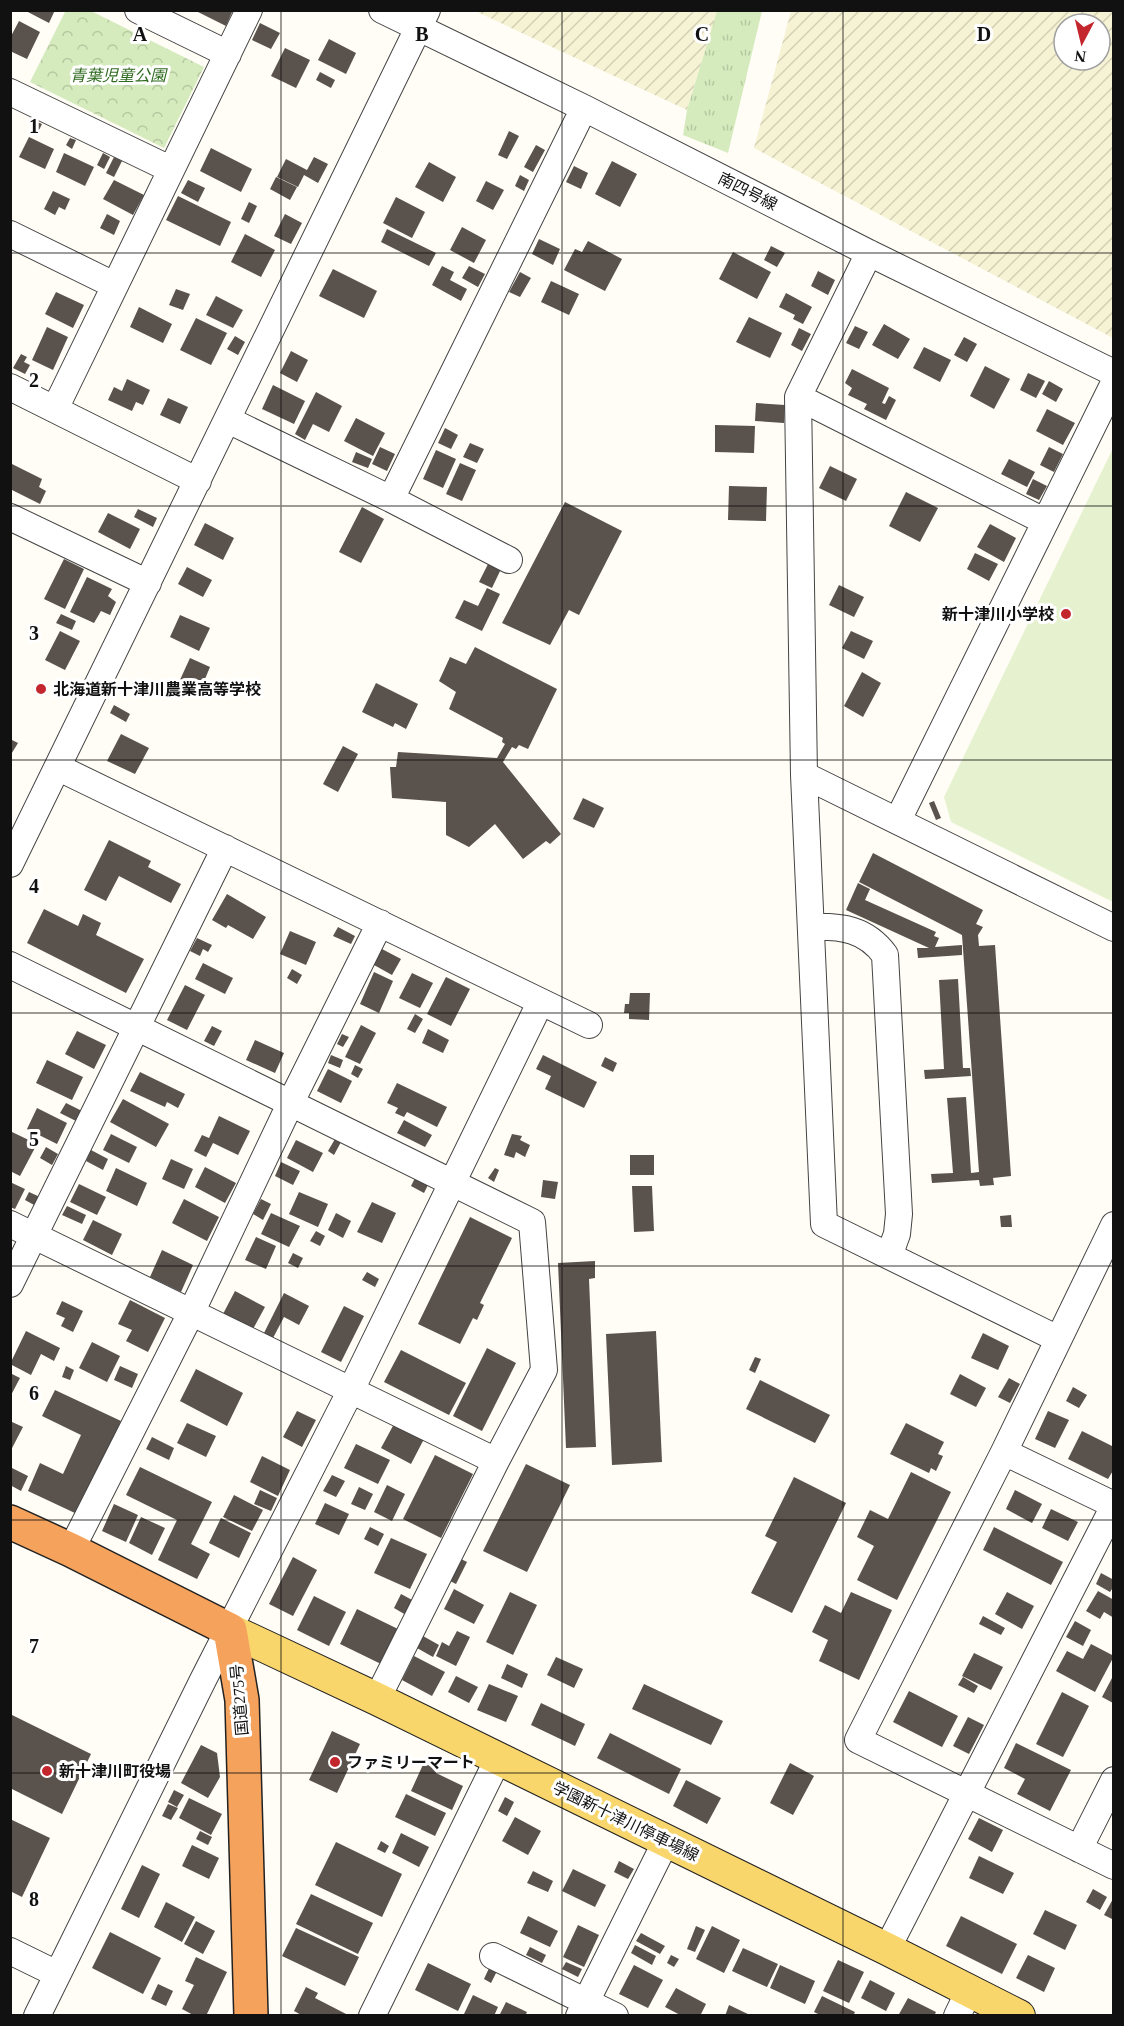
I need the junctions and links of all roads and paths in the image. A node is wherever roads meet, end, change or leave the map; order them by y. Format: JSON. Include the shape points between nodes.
{"nodes":[{"id":1,"x":138,"y":10,"type":"edge"},
{"id":2,"x":249,"y":10,"type":"edge"},
{"id":3,"x":382,"y":10,"type":"edge"},
{"id":4,"x":422,"y":19,"type":"edge"},
{"id":5,"x":228,"y":54,"type":"junction"},
{"id":6,"x":10,"y":92,"type":"edge"},
{"id":7,"x":584,"y":108,"type":"junction"},
{"id":8,"x":170,"y":169,"type":"junction"},
{"id":9,"x":10,"y":234,"type":"edge"},
{"id":10,"x":869,"y":253,"type":"junction"},
{"id":11,"x":114,"y":285,"type":"junction"},
{"id":12,"x":1113,"y":374,"type":"edge"},
{"id":13,"x":1113,"y":383,"type":"edge"},
{"id":14,"x":10,"y":387,"type":"edge"},
{"id":15,"x":798,"y":397,"type":"junction"},
{"id":16,"x":55,"y":409,"type":"junction"},
{"id":17,"x":228,"y":420,"type":"junction"},
{"id":18,"x":198,"y":481,"type":"junction"},
{"id":19,"x":391,"y":499,"type":"junction"},
{"id":20,"x":10,"y":518,"type":"edge"},
{"id":21,"x":1044,"y":521,"type":"junction"},
{"id":22,"x":510,"y":560,"type":"dead end"},
{"id":23,"x":148,"y":583,"type":"junction"},
{"id":24,"x":59,"y":768,"type":"junction"},
{"id":25,"x":804,"y":775,"type":"junction"},
{"id":26,"x":898,"y":820,"type":"junction"},
{"id":27,"x":225,"y":848,"type":"junction"},
{"id":28,"x":10,"y":864,"type":"edge"},
{"id":29,"x":380,"y":923,"type":"junction"},
{"id":30,"x":811,"y":927,"type":"junction"},
{"id":31,"x":1113,"y":928,"type":"edge"},
{"id":32,"x":10,"y":965,"type":"edge"},
{"id":33,"x":540,"y":1003,"type":"junction"},
{"id":34,"x":589,"y":1025,"type":"dead end"},
{"id":35,"x":137,"y":1027,"type":"junction"},
{"id":36,"x":291,"y":1102,"type":"junction"},
{"id":37,"x":453,"y":1182,"type":"junction"},
{"id":38,"x":10,"y":1224,"type":"edge"},
{"id":39,"x":1113,"y":1225,"type":"edge"},
{"id":40,"x":35,"y":1236,"type":"junction"},
{"id":41,"x":889,"y":1256,"type":"junction"},
{"id":42,"x":10,"y":1284,"type":"edge"},
{"id":43,"x":191,"y":1313,"type":"junction"},
{"id":44,"x":1058,"y":1340,"type":"junction"},
{"id":45,"x":351,"y":1390,"type":"junction"},
{"id":46,"x":1004,"y":1452,"type":"junction"},
{"id":47,"x":496,"y":1461,"type":"junction"},
{"id":48,"x":1113,"y":1505,"type":"edge"},
{"id":49,"x":10,"y":1522,"type":"edge"},
{"id":50,"x":71,"y":1550,"type":"junction"},
{"id":51,"x":230,"y":1630,"type":"junction"},
{"id":52,"x":377,"y":1699,"type":"junction"},
{"id":53,"x":498,"y":1759,"type":"junction"},
{"id":54,"x":1113,"y":1780,"type":"edge"},
{"id":55,"x":967,"y":1794,"type":"junction"},
{"id":56,"x":666,"y":1841,"type":"junction"},
{"id":57,"x":1079,"y":1849,"type":"junction"},
{"id":58,"x":1113,"y":1866,"type":"edge"},
{"id":59,"x":887,"y":1949,"type":"junction"},
{"id":60,"x":10,"y":1952,"type":"edge"},
{"id":61,"x":493,"y":1956,"type":"dead end"},
{"id":62,"x":57,"y":1974,"type":"junction"},
{"id":63,"x":963,"y":2003,"type":"edge"},
{"id":64,"x":582,"y":2009,"type":"edge"},
{"id":65,"x":37,"y":2016,"type":"edge"},
{"id":66,"x":251,"y":2016,"type":"edge"},
{"id":67,"x":372,"y":2016,"type":"edge"},
{"id":68,"x":615,"y":2016,"type":"edge"},
{"id":69,"x":1019,"y":2016,"type":"edge"}],
"edges":[{"from":1,"to":5,"type":"street"},
{"from":2,"to":5,"type":"street"},
{"from":3,"to":4,"type":"street","name":"南四号線"},
{"from":4,"to":7,"type":"street","name":"南四号線"},
{"from":4,"to":17,"type":"street"},
{"from":5,"to":8,"type":"street"},
{"from":6,"to":8,"type":"street"},
{"from":7,"to":10,"type":"street","name":"南四号線"},
{"from":7,"to":19,"type":"street"},
{"from":8,"to":11,"type":"street"},
{"from":9,"to":11,"type":"street"},
{"from":10,"to":12,"type":"street","name":"南四号線"},
{"from":10,"to":15,"type":"street"},
{"from":11,"to":16,"type":"street"},
{"from":13,"to":21,"type":"street"},
{"from":14,"to":16,"type":"street"},
{"from":15,"to":21,"type":"street"},
{"from":15,"to":25,"type":"street"},
{"from":16,"to":18,"type":"street"},
{"from":17,"to":18,"type":"street"},
{"from":17,"to":19,"type":"street"},
{"from":18,"to":23,"type":"street"},
{"from":19,"to":22,"type":"street"},
{"from":20,"to":23,"type":"street"},
{"from":21,"to":26,"type":"street"},
{"from":23,"to":24,"type":"street"},
{"from":24,"to":27,"type":"street"},
{"from":24,"to":28,"type":"street"},
{"from":25,"to":26,"type":"street"},
{"from":25,"to":30,"type":"street"},
{"from":26,"to":31,"type":"street"},
{"from":27,"to":29,"type":"street"},
{"from":27,"to":35,"type":"street"},
{"from":29,"to":33,"type":"street"},
{"from":29,"to":36,"type":"street"},
{"from":30,"to":41,"type":"street","via":[[824,1224]]},
{"from":30,"to":41,"type":"street","via":[[839,926],[874,941],[885,955],[899,1214]]},
{"from":32,"to":35,"type":"street"},
{"from":33,"to":34,"type":"street"},
{"from":33,"to":37,"type":"street"},
{"from":35,"to":36,"type":"street"},
{"from":35,"to":40,"type":"street"},
{"from":36,"to":37,"type":"street"},
{"from":36,"to":43,"type":"street"},
{"from":37,"to":45,"type":"street"},
{"from":37,"to":47,"type":"street","via":[[532,1222],[544,1370]]},
{"from":38,"to":40,"type":"street"},
{"from":39,"to":44,"type":"street"},
{"from":40,"to":42,"type":"street"},
{"from":40,"to":43,"type":"street"},
{"from":41,"to":44,"type":"street"},
{"from":43,"to":45,"type":"street"},
{"from":43,"to":50,"type":"street"},
{"from":44,"to":46,"type":"street"},
{"from":45,"to":47,"type":"street"},
{"from":45,"to":51,"type":"street"},
{"from":46,"to":48,"type":"street"},
{"from":46,"to":55,"type":"street","via":[[858,1740]]},
{"from":47,"to":52,"type":"street"},
{"from":48,"to":55,"type":"street"},
{"from":49,"to":50,"type":"highway"},
{"from":50,"to":51,"type":"highway"},
{"from":51,"to":52,"type":"main road","name":"学園新十津川停車場線"},
{"from":51,"to":62,"type":"street"},
{"from":51,"to":66,"type":"highway","name":"国道275号","via":[[242,1700]]},
{"from":52,"to":53,"type":"main road","name":"学園新十津川停車場線"},
{"from":53,"to":56,"type":"main road","name":"学園新十津川停車場線"},
{"from":53,"to":67,"type":"street"},
{"from":54,"to":57,"type":"street"},
{"from":55,"to":57,"type":"street"},
{"from":55,"to":59,"type":"street"},
{"from":56,"to":59,"type":"main road","name":"学園新十津川停車場線"},
{"from":56,"to":64,"type":"street"},
{"from":57,"to":58,"type":"street"},
{"from":59,"to":63,"type":"main road","name":"学園新十津川停車場線"},
{"from":60,"to":62,"type":"street"},
{"from":61,"to":64,"type":"street"},
{"from":62,"to":65,"type":"street"},
{"from":63,"to":69,"type":"main road","name":"学園新十津川停車場線"},
{"from":64,"to":68,"type":"street"}]}
